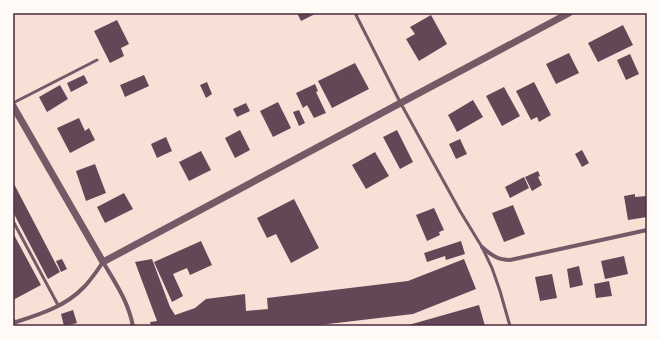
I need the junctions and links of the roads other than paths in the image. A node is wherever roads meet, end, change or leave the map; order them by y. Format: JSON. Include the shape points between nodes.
{"nodes":[{"id":1,"x":355,"y":13,"type":"edge"},
{"id":2,"x":569,"y":13,"type":"edge"},
{"id":3,"x":97,"y":60,"type":"dead end"},
{"id":4,"x":400,"y":102,"type":"junction"},
{"id":5,"x":13,"y":104,"type":"edge"},
{"id":6,"x":13,"y":221,"type":"edge"},
{"id":7,"x":647,"y":230,"type":"edge"},
{"id":8,"x":482,"y":247,"type":"junction"},
{"id":9,"x":103,"y":262,"type":"junction"},
{"id":10,"x":58,"y":305,"type":"junction"},
{"id":11,"x":14,"y":321,"type":"edge"},
{"id":12,"x":133,"y":326,"type":"edge"},
{"id":13,"x":510,"y":326,"type":"edge"}],
"edges":[{"from":1,"to":4,"type":"lane"},
{"from":2,"to":4,"type":"street"},
{"from":3,"to":5,"type":"lane"},
{"from":4,"to":8,"type":"lane"},
{"from":4,"to":9,"type":"street"},
{"from":5,"to":9,"type":"street"},
{"from":6,"to":10,"type":"lane"},
{"from":7,"to":8,"type":"street","via":[[510,260],[491,255]]},
{"from":8,"to":13,"type":"lane","via":[[498,285]]},
{"from":9,"to":10,"type":"street","via":[[77,294]]},
{"from":9,"to":12,"type":"street","via":[[124,296]]},
{"from":10,"to":11,"type":"street","via":[[47,312]]}]}
